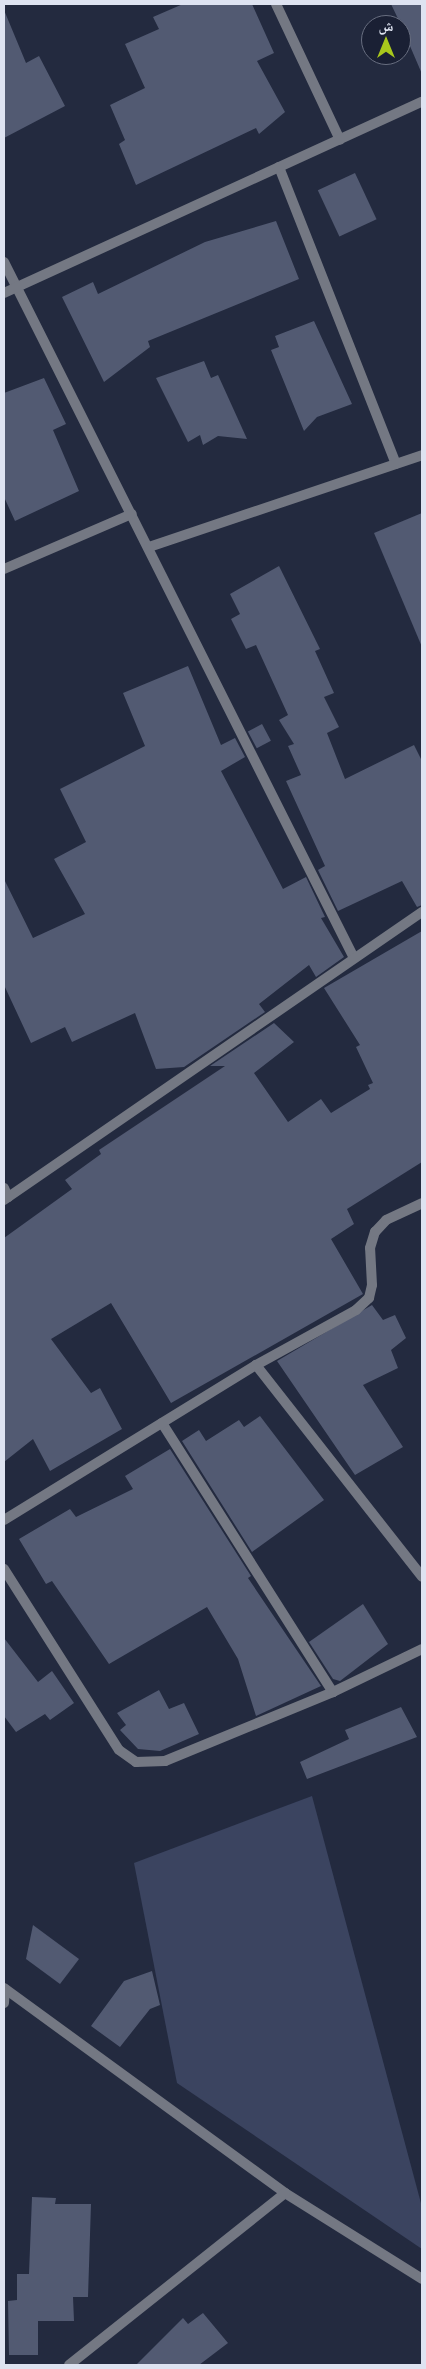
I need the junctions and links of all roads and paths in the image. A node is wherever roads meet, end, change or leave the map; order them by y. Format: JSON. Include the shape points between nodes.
{"nodes":[{"id":1,"x":276,"y":4,"type":"edge"},
{"id":2,"x":422,"y":102,"type":"edge"},
{"id":3,"x":340,"y":140,"type":"junction"},
{"id":4,"x":279,"y":167,"type":"junction"},
{"id":5,"x":4,"y":262,"type":"edge"},
{"id":6,"x":15,"y":288,"type":"junction"},
{"id":7,"x":4,"y":293,"type":"edge"},
{"id":8,"x":422,"y":455,"type":"edge"},
{"id":9,"x":396,"y":464,"type":"junction"},
{"id":10,"x":132,"y":514,"type":"junction"},
{"id":11,"x":149,"y":547,"type":"junction"},
{"id":12,"x":4,"y":569,"type":"edge"},
{"id":13,"x":422,"y":912,"type":"edge"},
{"id":14,"x":353,"y":956,"type":"junction"},
{"id":15,"x":5,"y":1195,"type":"edge"},
{"id":16,"x":422,"y":1203,"type":"edge"},
{"id":17,"x":256,"y":1365,"type":"junction"},
{"id":18,"x":162,"y":1423,"type":"junction"},
{"id":19,"x":4,"y":1520,"type":"edge"},
{"id":20,"x":4,"y":1569,"type":"edge"},
{"id":21,"x":422,"y":1576,"type":"edge"},
{"id":22,"x":422,"y":1649,"type":"edge"},
{"id":23,"x":333,"y":1692,"type":"junction"},
{"id":24,"x":4,"y":1988,"type":"edge"},
{"id":25,"x":4,"y":2003,"type":"edge"},
{"id":26,"x":285,"y":2193,"type":"junction"},
{"id":27,"x":422,"y":2279,"type":"edge"},
{"id":28,"x":69,"y":2365,"type":"edge"}],
"edges":[{"from":1,"to":3,"type":"street"},
{"from":2,"to":3,"type":"street"},
{"from":3,"to":4,"type":"street"},
{"from":4,"to":6,"type":"street"},
{"from":4,"to":9,"type":"street"},
{"from":5,"to":6,"type":"street"},
{"from":6,"to":7,"type":"street"},
{"from":6,"to":10,"type":"street"},
{"from":8,"to":9,"type":"street"},
{"from":9,"to":11,"type":"street"},
{"from":10,"to":11,"type":"street"},
{"from":10,"to":12,"type":"street"},
{"from":11,"to":14,"type":"street"},
{"from":13,"to":14,"type":"street"},
{"from":14,"to":15,"type":"street"},
{"from":16,"to":17,"type":"street","via":[[386,1220],[375,1232],[370,1248],[369,1298]]},
{"from":17,"to":18,"type":"street"},
{"from":17,"to":21,"type":"street"},
{"from":18,"to":19,"type":"street"},
{"from":18,"to":23,"type":"street"},
{"from":20,"to":23,"type":"street","via":[[120,1750],[136,1762],[165,1761]]},
{"from":22,"to":23,"type":"street"},
{"from":24,"to":25,"type":"street"},
{"from":24,"to":26,"type":"street"},
{"from":26,"to":27,"type":"street"},
{"from":26,"to":28,"type":"street"}]}
